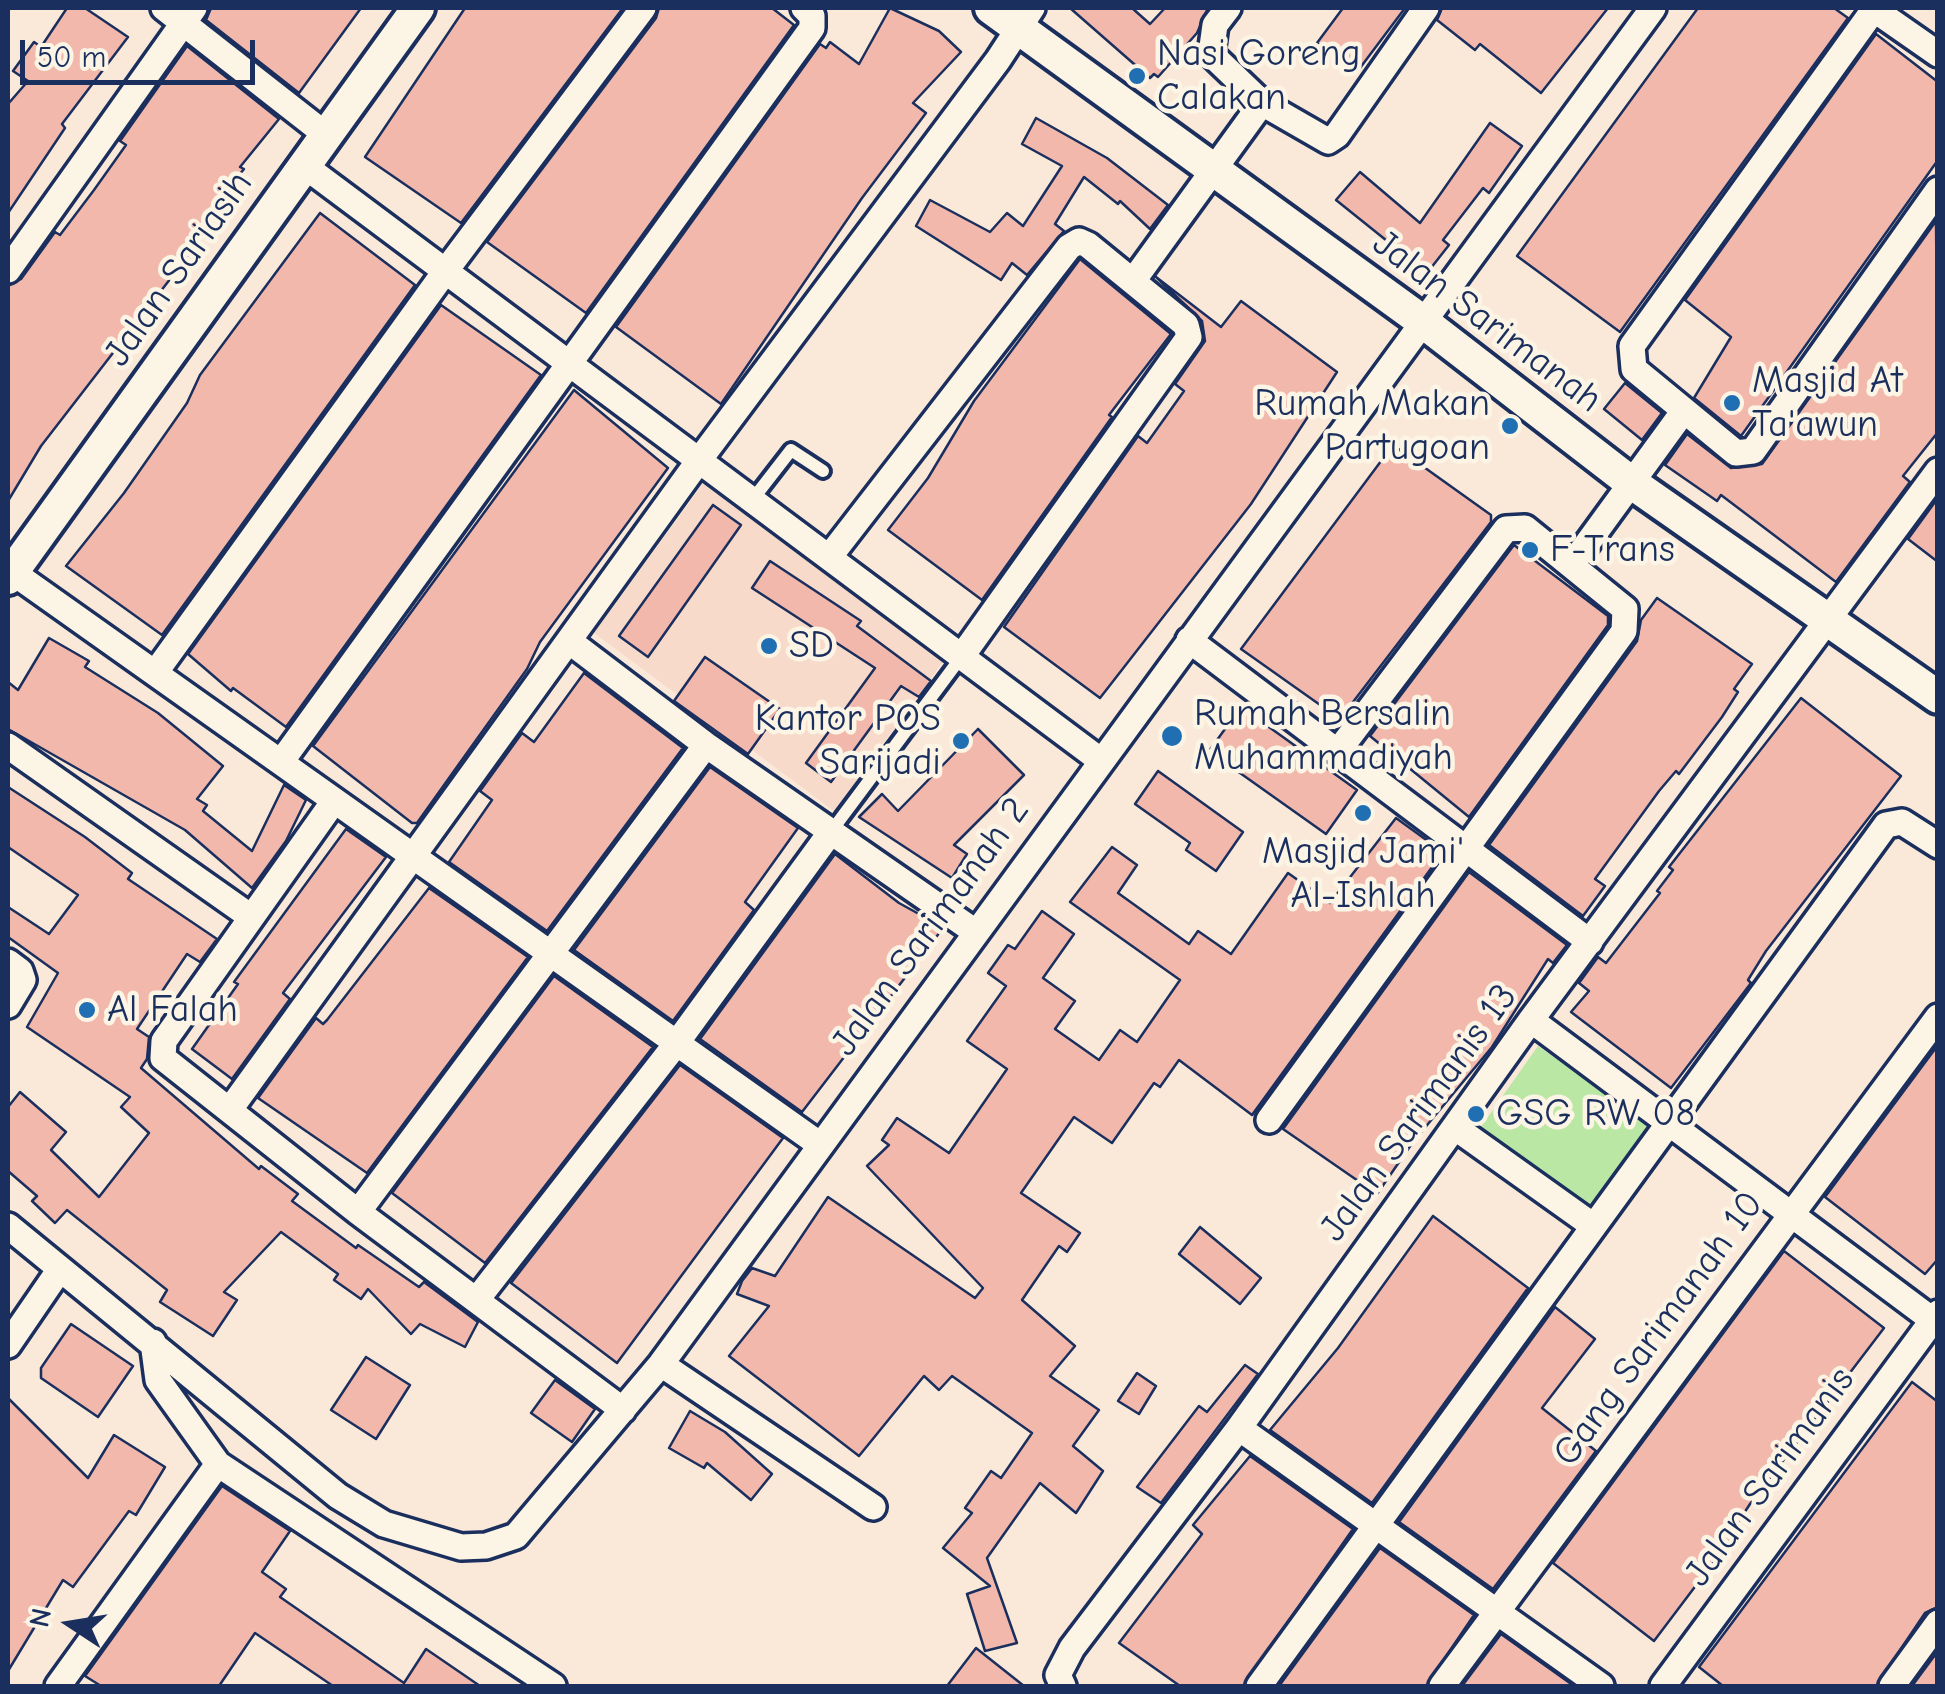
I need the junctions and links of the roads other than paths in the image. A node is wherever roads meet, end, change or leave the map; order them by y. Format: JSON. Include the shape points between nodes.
{"nodes":[{"id":1,"x":418,"y":8,"type":"edge"},
{"id":2,"x":643,"y":8,"type":"edge"},
{"id":3,"x":804,"y":8,"type":"edge"},
{"id":4,"x":1228,"y":8,"type":"edge"},
{"id":5,"x":1426,"y":8,"type":"edge"},
{"id":6,"x":1653,"y":8,"type":"edge"},
{"id":7,"x":1873,"y":8,"type":"edge"},
{"id":8,"x":181,"y":12,"type":"edge"},
{"id":9,"x":1014,"y":14,"type":"edge"},
{"id":10,"x":1938,"y":54,"type":"edge"},
{"id":11,"x":1262,"y":102,"type":"junction"},
{"id":12,"x":324,"y":134,"type":"junction"},
{"id":13,"x":302,"y":164,"type":"junction"},
{"id":14,"x":1214,"y":170,"type":"junction"},
{"id":15,"x":1938,"y":190,"type":"edge"},
{"id":16,"x":8,"y":270,"type":"edge"},
{"id":17,"x":444,"y":273,"type":"junction"},
{"id":18,"x":1132,"y":282,"type":"junction"},
{"id":19,"x":1422,"y":321,"type":"junction"},
{"id":20,"x":573,"y":364,"type":"junction"},
{"id":21,"x":1683,"y":412,"type":"junction"},
{"id":22,"x":700,"y":459,"type":"junction"},
{"id":23,"x":1938,"y":470,"type":"edge"},
{"id":24,"x":823,"y":471,"type":"dead end"},
{"id":25,"x":1629,"y":481,"type":"junction"},
{"id":26,"x":753,"y":499,"type":"junction"},
{"id":27,"x":830,"y":556,"type":"junction"},
{"id":28,"x":1572,"y":562,"type":"junction"},
{"id":29,"x":9,"y":573,"type":"edge"},
{"id":30,"x":1828,"y":621,"type":"junction"},
{"id":31,"x":1188,"y":640,"type":"junction"},
{"id":32,"x":568,"y":641,"type":"junction"},
{"id":33,"x":962,"y":656,"type":"junction"},
{"id":34,"x":155,"y":673,"type":"junction"},
{"id":35,"x":1938,"y":698,"type":"edge"},
{"id":36,"x":706,"y":745,"type":"junction"},
{"id":37,"x":8,"y":746,"type":"edge"},
{"id":38,"x":1339,"y":750,"type":"junction"},
{"id":39,"x":1100,"y":760,"type":"junction"},
{"id":40,"x":281,"y":762,"type":"junction"},
{"id":41,"x":334,"y":802,"type":"junction"},
{"id":42,"x":830,"y":833,"type":"junction"},
{"id":43,"x":1938,"y":845,"type":"edge"},
{"id":44,"x":1467,"y":849,"type":"junction"},
{"id":45,"x":412,"y":857,"type":"junction"},
{"id":46,"x":250,"y":917,"type":"junction"},
{"id":47,"x":974,"y":931,"type":"junction"},
{"id":48,"x":1590,"y":942,"type":"junction"},
{"id":49,"x":550,"y":956,"type":"junction"},
{"id":50,"x":8,"y":962,"type":"edge"},
{"id":51,"x":8,"y":1005,"type":"edge"},
{"id":52,"x":1938,"y":1018,"type":"edge"},
{"id":53,"x":1531,"y":1020,"type":"junction"},
{"id":54,"x":676,"y":1044,"type":"junction"},
{"id":55,"x":230,"y":1108,"type":"junction"},
{"id":56,"x":1269,"y":1120,"type":"dead end"},
{"id":57,"x":1672,"y":1122,"type":"junction"},
{"id":58,"x":1456,"y":1128,"type":"junction"},
{"id":59,"x":819,"y":1144,"type":"junction"},
{"id":60,"x":358,"y":1212,"type":"junction"},
{"id":61,"x":1790,"y":1213,"type":"junction"},
{"id":62,"x":1592,"y":1225,"type":"junction"},
{"id":63,"x":8,"y":1226,"type":"edge"},
{"id":64,"x":60,"y":1268,"type":"junction"},
{"id":65,"x":478,"y":1298,"type":"junction"},
{"id":66,"x":1936,"y":1319,"type":"edge"},
{"id":67,"x":153,"y":1342,"type":"junction"},
{"id":68,"x":8,"y":1345,"type":"edge"},
{"id":69,"x":661,"y":1364,"type":"junction"},
{"id":70,"x":623,"y":1410,"type":"junction"},
{"id":71,"x":1239,"y":1428,"type":"junction"},
{"id":72,"x":218,"y":1464,"type":"junction"},
{"id":73,"x":872,"y":1507,"type":"dead end"},
{"id":74,"x":1374,"y":1526,"type":"junction"},
{"id":75,"x":1497,"y":1612,"type":"junction"},
{"id":76,"x":1938,"y":1623,"type":"edge"},
{"id":77,"x":60,"y":1686,"type":"edge"},
{"id":78,"x":554,"y":1686,"type":"edge"},
{"id":79,"x":1063,"y":1686,"type":"edge"},
{"id":80,"x":1259,"y":1686,"type":"edge"},
{"id":81,"x":1442,"y":1686,"type":"edge"},
{"id":82,"x":1600,"y":1686,"type":"edge"},
{"id":83,"x":1664,"y":1686,"type":"edge"},
{"id":84,"x":1892,"y":1686,"type":"edge"}],
"edges":[{"from":1,"to":12,"type":"street","name":"Jalan Sariasih"},
{"from":2,"to":17,"type":"street"},
{"from":3,"to":20,"type":"street","via":[[812,28]]},
{"from":4,"to":11,"type":"street","via":[[1215,25],[1211,54]]},
{"from":5,"to":11,"type":"street","via":[[1328,141]]},
{"from":6,"to":19,"type":"street","name":"Jalan Sarimanah 2"},
{"from":7,"to":10,"type":"street"},
{"from":7,"to":21,"type":"street","via":[[1632,346],[1634,369]]},
{"from":8,"to":12,"type":"street"},
{"from":8,"to":16,"type":"street"},
{"from":9,"to":14,"type":"street","name":"Jalan Sarimanah"},
{"from":9,"to":22,"type":"street","via":[[998,60]]},
{"from":11,"to":14,"type":"street"},
{"from":12,"to":13,"type":"street","name":"Jalan Sariasih"},
{"from":13,"to":17,"type":"street"},
{"from":13,"to":29,"type":"street","name":"Jalan Sariasih"},
{"from":14,"to":18,"type":"street"},
{"from":14,"to":19,"type":"street","name":"Jalan Sarimanah"},
{"from":15,"to":21,"type":"street","via":[[1753,452],[1736,453]]},
{"from":17,"to":20,"type":"street"},
{"from":17,"to":34,"type":"street"},
{"from":18,"to":27,"type":"street","via":[[1084,242],[1070,247]]},
{"from":18,"to":33,"type":"street","via":[[1186,325],[1189,337]]},
{"from":19,"to":25,"type":"street","name":"Jalan Sarimanah"},
{"from":19,"to":31,"type":"street","name":"Jalan Sarimanah 2"},
{"from":20,"to":22,"type":"street"},
{"from":20,"to":40,"type":"street"},
{"from":21,"to":25,"type":"street"},
{"from":22,"to":26,"type":"street"},
{"from":22,"to":32,"type":"street"},
{"from":23,"to":30,"type":"street","name":"Jalan Sarimanis 13"},
{"from":24,"to":26,"type":"lane","via":[[791,450]]},
{"from":25,"to":28,"type":"street"},
{"from":25,"to":30,"type":"street","name":"Jalan Sarimanah"},
{"from":26,"to":27,"type":"street"},
{"from":27,"to":33,"type":"street"},
{"from":28,"to":38,"type":"street","via":[[1525,528],[1506,529]]},
{"from":28,"to":44,"type":"street","via":[[1617,598],[1625,609],[1624,631]]},
{"from":29,"to":34,"type":"street"},
{"from":30,"to":35,"type":"street","name":"Jalan Sarimanah"},
{"from":30,"to":48,"type":"street","name":"Jalan Sarimanis 13"},
{"from":31,"to":38,"type":"street"},
{"from":31,"to":39,"type":"street","name":"Jalan Sarimanah 2"},
{"from":32,"to":36,"type":"street"},
{"from":32,"to":45,"type":"street"},
{"from":33,"to":39,"type":"street"},
{"from":33,"to":42,"type":"lane"},
{"from":34,"to":40,"type":"street"},
{"from":36,"to":42,"type":"street"},
{"from":36,"to":49,"type":"street"},
{"from":37,"to":46,"type":"street"},
{"from":38,"to":44,"type":"street"},
{"from":39,"to":47,"type":"street","name":"Jalan Sarimanah 2"},
{"from":40,"to":41,"type":"street"},
{"from":41,"to":45,"type":"street"},
{"from":41,"to":46,"type":"street"},
{"from":42,"to":47,"type":"street"},
{"from":42,"to":54,"type":"street"},
{"from":43,"to":57,"type":"street","via":[[1902,822],[1886,826]]},
{"from":44,"to":48,"type":"street"},
{"from":44,"to":56,"type":"street"},
{"from":45,"to":49,"type":"street"},
{"from":45,"to":55,"type":"street"},
{"from":46,"to":55,"type":"street","via":[[162,1047],[168,1064]]},
{"from":47,"to":59,"type":"street","name":"Jalan Sarimanah 2"},
{"from":48,"to":53,"type":"street","name":"Jalan Sarimanis 13"},
{"from":49,"to":54,"type":"street"},
{"from":49,"to":60,"type":"street"},
{"from":50,"to":51,"type":"street","via":[[23,980]]},
{"from":52,"to":61,"type":"street","name":"Gang Sarimanah 10"},
{"from":53,"to":57,"type":"street"},
{"from":53,"to":58,"type":"street","name":"Jalan Sarimanis 13"},
{"from":54,"to":59,"type":"street"},
{"from":54,"to":65,"type":"street"},
{"from":55,"to":60,"type":"street"},
{"from":57,"to":61,"type":"street"},
{"from":57,"to":62,"type":"street"},
{"from":58,"to":62,"type":"street"},
{"from":58,"to":71,"type":"street","name":"Jalan Sarimanis 13"},
{"from":59,"to":69,"type":"street","name":"Jalan Sarimanah 2"},
{"from":60,"to":65,"type":"street"},
{"from":61,"to":66,"type":"street"},
{"from":61,"to":75,"type":"street","name":"Gang Sarimanah 10"},
{"from":62,"to":74,"type":"street"},
{"from":63,"to":64,"type":"street","name":"Jalan Sarimanah 2"},
{"from":64,"to":67,"type":"street","name":"Jalan Sarimanah 2"},
{"from":64,"to":68,"type":"street"},
{"from":65,"to":70,"type":"street"},
{"from":66,"to":83,"type":"street","name":"Jalan Sarimanis"},
{"from":67,"to":70,"type":"street","name":"Jalan Sarimanah 2","via":[[338,1496],[384,1524],[462,1547],[516,1536]]},
{"from":67,"to":72,"type":"street","via":[[158,1380]]},
{"from":69,"to":70,"type":"street","name":"Jalan Sarimanah 2"},
{"from":69,"to":73,"type":"street"},
{"from":71,"to":74,"type":"street"},
{"from":71,"to":79,"type":"street","name":"Jalan Sarimanis 13","via":[[1072,1648],[1058,1675]]},
{"from":72,"to":77,"type":"street"},
{"from":72,"to":78,"type":"street"},
{"from":74,"to":75,"type":"street"},
{"from":74,"to":80,"type":"street"},
{"from":75,"to":81,"type":"street","name":"Gang Sarimanah 10"},
{"from":75,"to":82,"type":"street"},
{"from":76,"to":84,"type":"street"}]}
